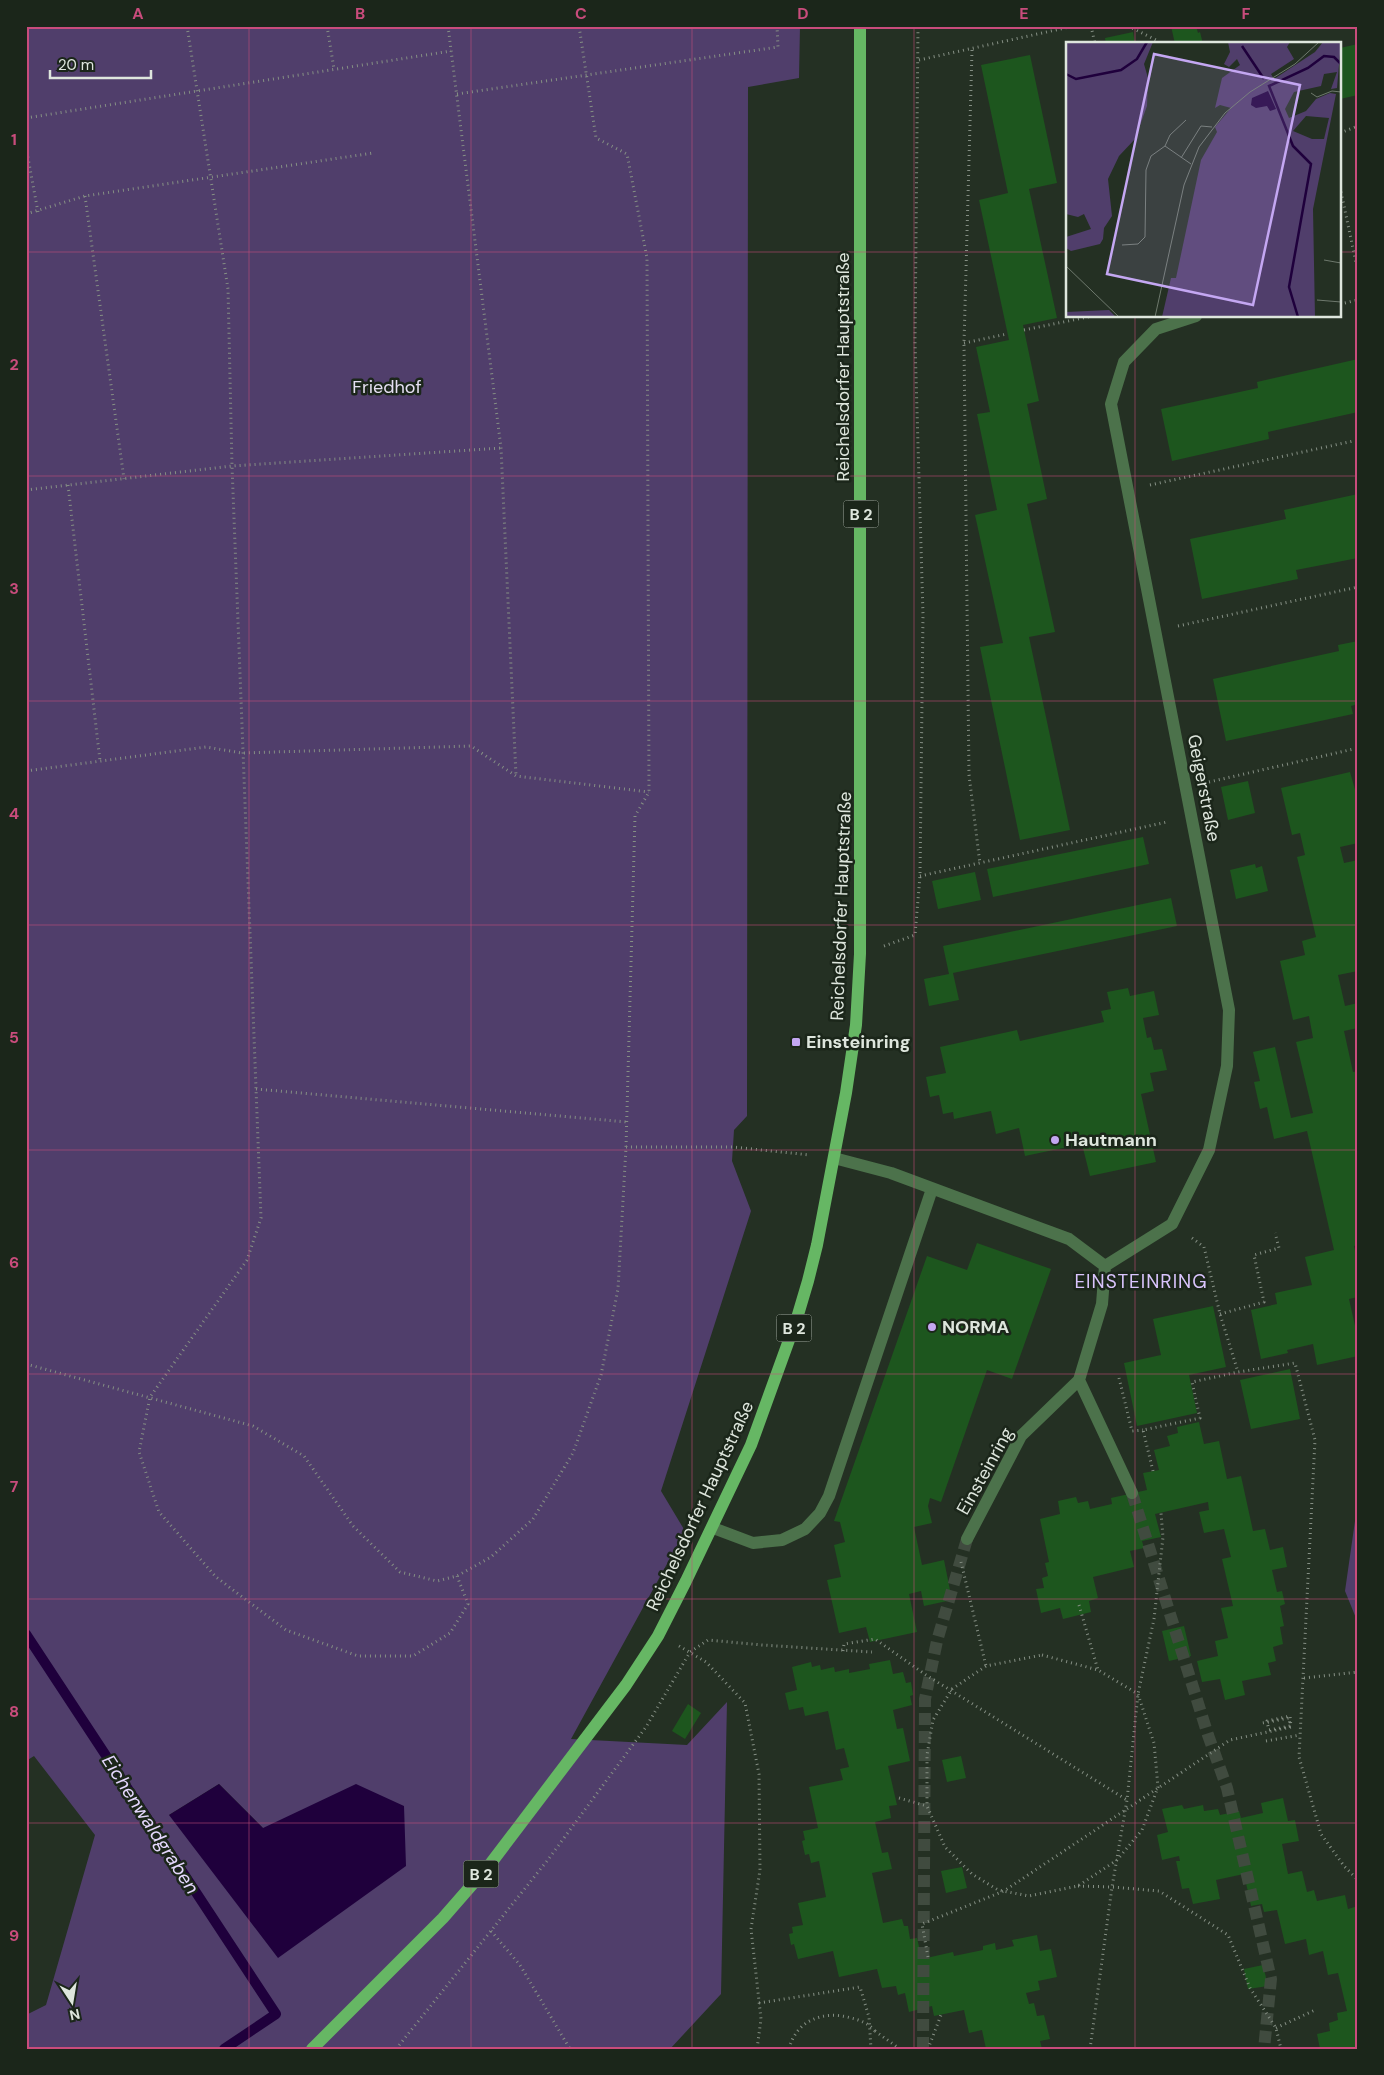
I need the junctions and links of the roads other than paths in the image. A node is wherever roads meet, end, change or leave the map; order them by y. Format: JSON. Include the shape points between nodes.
{"nodes":[{"id":1,"x":860,"y":26,"type":"edge"},
{"id":2,"x":1190,"y":318,"type":"edge"},
{"id":3,"x":834,"y":1158,"type":"junction"},
{"id":4,"x":932,"y":1189,"type":"junction"},
{"id":5,"x":1106,"y":1266,"type":"junction"},
{"id":6,"x":1079,"y":1380,"type":"junction"},
{"id":7,"x":1132,"y":1493,"type":"tunnel mouth"},
{"id":8,"x":712,"y":1528,"type":"junction"},
{"id":9,"x":967,"y":1538,"type":"tunnel mouth"},
{"id":10,"x":314,"y":2047,"type":"edge"}],
"edges":[{"from":1,"to":3,"type":"main road","name":"Reichelsdorfer Hauptstraße","number":"B 2","via":[[860,954],[856,1025]]},
{"from":2,"to":5,"type":"street","name":"Geigerstraße","via":[[1156,329],[1124,362],[1110,404],[1229,1010],[1227,1066],[1209,1150],[1172,1224]]},
{"from":3,"to":4,"type":"street","via":[[891,1173]]},
{"from":3,"to":8,"type":"main road","name":"Reichelsdorfer Hauptstraße","number":"B 2","via":[[817,1245],[797,1318],[751,1445]]},
{"from":4,"to":5,"type":"street","via":[[1069,1239]]},
{"from":4,"to":8,"type":"street","via":[[832,1487],[820,1513],[805,1529],[782,1540],[753,1543]]},
{"from":5,"to":6,"type":"street","name":"Einsteinring","via":[[1102,1304]]},
{"from":6,"to":7,"type":"street"},
{"from":6,"to":9,"type":"street","name":"Einsteinring","via":[[1021,1436]]},
{"from":8,"to":10,"type":"main road","name":"Reichelsdorfer Hauptstraße","number":"B 2","via":[[658,1636],[626,1684],[491,1863],[443,1918]]}]}
